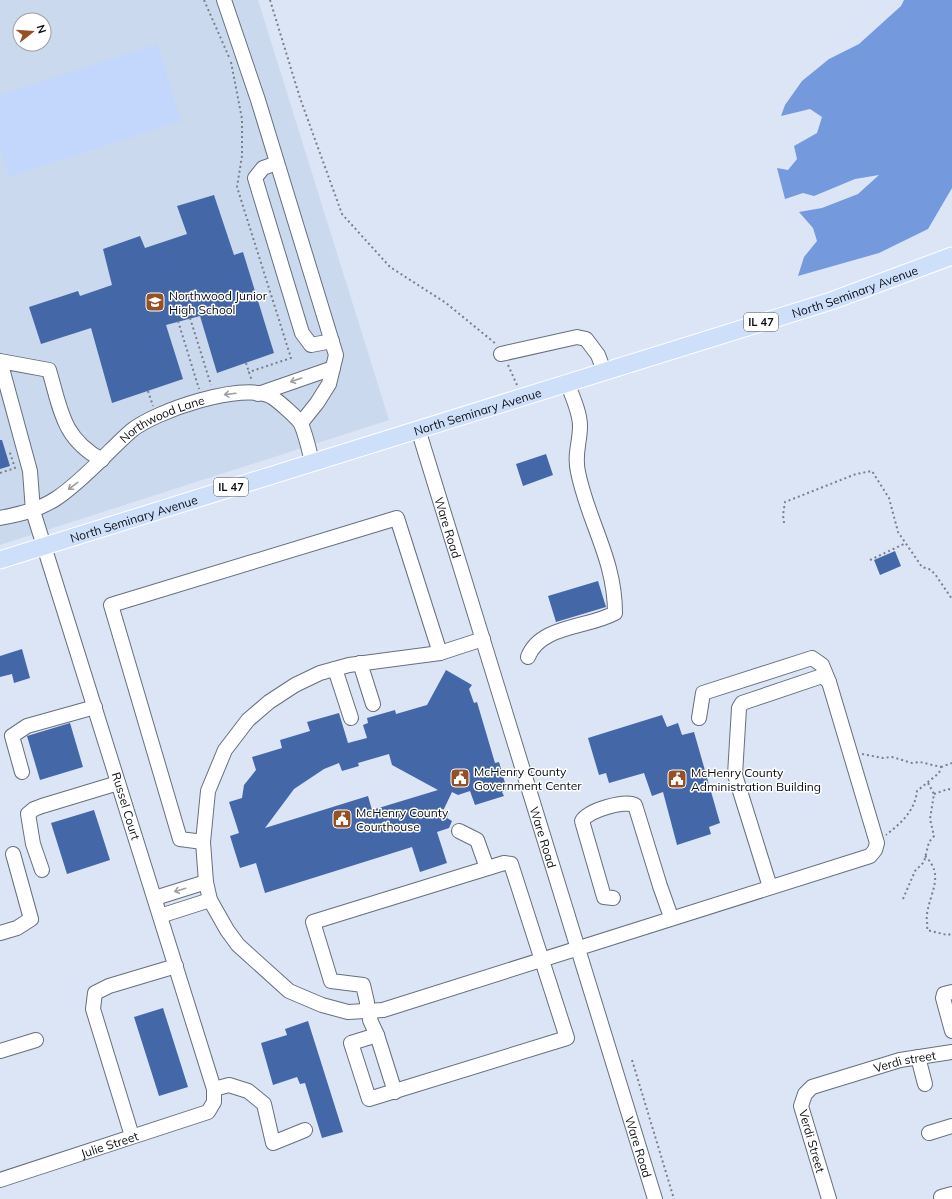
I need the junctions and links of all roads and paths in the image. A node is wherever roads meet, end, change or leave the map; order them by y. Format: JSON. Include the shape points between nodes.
{"nodes":[{"id":1,"x":204,"y":0,"type":"edge"},
{"id":2,"x":224,"y":0,"type":"edge"},
{"id":3,"x":270,"y":0,"type":"edge"},
{"id":4,"x":277,"y":163,"type":"junction"},
{"id":5,"x":952,"y":256,"type":"edge"},
{"id":6,"x":190,"y":318,"type":"dead end"},
{"id":7,"x":178,"y":321,"type":"dead end"},
{"id":8,"x":332,"y":340,"type":"junction"},
{"id":9,"x":501,"y":354,"type":"junction"},
{"id":10,"x":246,"y":363,"type":"dead end"},
{"id":11,"x":333,"y":368,"type":"junction"},
{"id":12,"x":604,"y":371,"type":"junction"},
{"id":13,"x":249,"y":372,"type":"junction"},
{"id":14,"x":567,"y":382,"type":"junction"},
{"id":15,"x":216,"y":387,"type":"dead end"},
{"id":16,"x":254,"y":389,"type":"junction"},
{"id":17,"x":148,"y":391,"type":"dead end"},
{"id":18,"x":200,"y":392,"type":"dead end"},
{"id":19,"x":521,"y":396,"type":"junction"},
{"id":20,"x":160,"y":405,"type":"dead end"},
{"id":21,"x":153,"y":407,"type":"junction"},
{"id":22,"x":149,"y":408,"type":"dead end"},
{"id":23,"x":301,"y":423,"type":"junction"},
{"id":24,"x":418,"y":429,"type":"junction"},
{"id":25,"x":9,"y":450,"type":"dead end"},
{"id":26,"x":102,"y":460,"type":"junction"},
{"id":27,"x":312,"y":462,"type":"junction"},
{"id":28,"x":0,"y":473,"type":"edge"},
{"id":29,"x":33,"y":511,"type":"junction"},
{"id":30,"x":0,"y":518,"type":"edge"},
{"id":31,"x":784,"y":523,"type":"dead end"},
{"id":32,"x":906,"y":543,"type":"junction"},
{"id":33,"x":44,"y":546,"type":"junction"},
{"id":34,"x":0,"y":560,"type":"edge"},
{"id":35,"x":870,"y":560,"type":"dead end"},
{"id":36,"x":952,"y":599,"type":"edge"},
{"id":37,"x":483,"y":639,"type":"junction"},
{"id":38,"x":440,"y":653,"type":"junction"},
{"id":39,"x":528,"y":657,"type":"dead end"},
{"id":40,"x":360,"y":663,"type":"junction"},
{"id":41,"x":335,"y":669,"type":"junction"},
{"id":42,"x":829,"y":682,"type":"junction"},
{"id":43,"x":373,"y":704,"type":"dead end"},
{"id":44,"x":95,"y":706,"type":"junction"},
{"id":45,"x":351,"y":718,"type":"dead end"},
{"id":46,"x":699,"y":718,"type":"dead end"},
{"id":47,"x":851,"y":756,"type":"junction"},
{"id":48,"x":952,"y":763,"type":"edge"},
{"id":49,"x":941,"y":767,"type":"junction"},
{"id":50,"x":22,"y":772,"type":"dead end"},
{"id":51,"x":927,"y":781,"type":"junction"},
{"id":52,"x":118,"y":783,"type":"junction"},
{"id":53,"x":952,"y":790,"type":"edge"},
{"id":54,"x":934,"y":794,"type":"junction"},
{"id":55,"x":459,"y":831,"type":"dead end"},
{"id":56,"x":203,"y":842,"type":"junction"},
{"id":57,"x":876,"y":843,"type":"junction"},
{"id":58,"x":12,"y":854,"type":"dead end"},
{"id":59,"x":925,"y":856,"type":"junction"},
{"id":60,"x":487,"y":868,"type":"junction"},
{"id":61,"x":42,"y":870,"type":"dead end"},
{"id":62,"x":206,"y":882,"type":"junction"},
{"id":63,"x":770,"y":887,"type":"junction"},
{"id":64,"x":155,"y":898,"type":"junction"},
{"id":65,"x":613,"y":898,"type":"dead end"},
{"id":66,"x":903,"y":899,"type":"dead end"},
{"id":67,"x":210,"y":900,"type":"junction"},
{"id":68,"x":160,"y":916,"type":"junction"},
{"id":69,"x":672,"y":917,"type":"junction"},
{"id":70,"x":0,"y":933,"type":"edge"},
{"id":71,"x":952,"y":934,"type":"edge"},
{"id":72,"x":577,"y":947,"type":"junction"},
{"id":73,"x":542,"y":959,"type":"junction"},
{"id":74,"x":176,"y":966,"type":"junction"},
{"id":75,"x":952,"y":992,"type":"edge"},
{"id":76,"x":369,"y":1011,"type":"junction"},
{"id":77,"x":952,"y":1031,"type":"edge"},
{"id":78,"x":377,"y":1035,"type":"junction"},
{"id":79,"x":36,"y":1040,"type":"dead end"},
{"id":80,"x":0,"y":1051,"type":"edge"},
{"id":81,"x":952,"y":1052,"type":"edge"},
{"id":82,"x":918,"y":1057,"type":"junction"},
{"id":83,"x":632,"y":1060,"type":"dead end"},
{"id":84,"x":858,"y":1073,"type":"joint"},
{"id":85,"x":925,"y":1084,"type":"dead end"},
{"id":86,"x":395,"y":1092,"type":"junction"},
{"id":87,"x":214,"y":1096,"type":"junction"},
{"id":88,"x":952,"y":1126,"type":"edge"},
{"id":89,"x":305,"y":1130,"type":"dead end"},
{"id":90,"x":929,"y":1133,"type":"dead end"},
{"id":91,"x":132,"y":1136,"type":"junction"},
{"id":92,"x":0,"y":1180,"type":"edge"},
{"id":93,"x":654,"y":1199,"type":"edge"},
{"id":94,"x":674,"y":1199,"type":"edge"},
{"id":95,"x":830,"y":1199,"type":"edge"}],
"edges":[{"from":1,"to":13,"type":"path","via":[[231,60],[242,119],[242,156],[237,187],[291,358]]},
{"from":2,"to":4,"type":"street"},
{"from":3,"to":9,"type":"path","via":[[300,98],[342,214],[390,267],[446,303],[495,343]]},
{"from":4,"to":8,"type":"street"},
{"from":4,"to":8,"type":"street","via":[[263,168],[255,178],[302,333],[311,345]]},
{"from":5,"to":12,"type":"main road","name":"North Seminary Avenue","number":"IL 47","via":[[831,301]]},
{"from":6,"to":15,"type":"path","via":[[212,388]]},
{"from":7,"to":18,"type":"path"},
{"from":8,"to":11,"type":"street","via":[[336,355]]},
{"from":9,"to":12,"type":"street","via":[[577,337],[586,339],[598,355]]},
{"from":9,"to":19,"type":"path","via":[[513,374]]},
{"from":10,"to":13,"type":"path"},
{"from":11,"to":16,"type":"street","one_way":true},
{"from":11,"to":23,"type":"street","via":[[329,384]]},
{"from":12,"to":14,"type":"main road","name":"North Seminary Avenue","number":"IL 47"},
{"from":13,"to":16,"type":"path"},
{"from":14,"to":19,"type":"main road","name":"North Seminary Avenue","number":"IL 47"},
{"from":14,"to":39,"type":"street","via":[[580,426],[576,453],[577,470],[582,491],[607,557],[615,593],[615,613],[604,619],[545,636],[532,648]]},
{"from":16,"to":23,"type":"street","name":"Northwood Lane","via":[[272,397]]},
{"from":16,"to":26,"type":"street","name":"Northwood Lane","one_way":true,"via":[[221,395],[174,409],[145,422]]},
{"from":17,"to":21,"type":"path"},
{"from":19,"to":24,"type":"main road","name":"North Seminary Avenue","number":"IL 47"},
{"from":20,"to":21,"type":"path"},
{"from":21,"to":22,"type":"path"},
{"from":23,"to":27,"type":"street"},
{"from":24,"to":27,"type":"main road","name":"North Seminary Avenue","number":"IL 47"},
{"from":24,"to":37,"type":"street","name":"Ware Road"},
{"from":25,"to":28,"type":"path","via":[[15,468]]},
{"from":26,"to":29,"type":"street","name":"Northwood Lane","one_way":true,"via":[[56,499]]},
{"from":26,"to":29,"type":"street","name":"Russel Court","via":[[80,445],[67,428],[50,370],[0,361],[30,471]]},
{"from":27,"to":33,"type":"main road","name":"North Seminary Avenue","number":"IL 47"},
{"from":29,"to":30,"type":"street","name":"Northwood Lane"},
{"from":29,"to":33,"type":"street","name":"Russel Court"},
{"from":31,"to":32,"type":"path","via":[[782,515],[785,502],[856,474],[872,471],[889,498],[898,532]]},
{"from":32,"to":35,"type":"path"},
{"from":32,"to":36,"type":"path","via":[[922,567],[935,574]]},
{"from":33,"to":34,"type":"main road","name":"North Seminary Avenue","number":"IL 47"},
{"from":33,"to":44,"type":"street","name":"Russel Court"},
{"from":37,"to":38,"type":"street"},
{"from":37,"to":72,"type":"street","name":"Ware Road"},
{"from":38,"to":40,"type":"street"},
{"from":38,"to":56,"type":"street","via":[[397,518],[111,604],[180,839]]},
{"from":40,"to":41,"type":"street"},
{"from":40,"to":43,"type":"street"},
{"from":41,"to":45,"type":"street"},
{"from":41,"to":56,"type":"street","via":[[295,685],[269,702],[248,720],[225,750],[208,791]]},
{"from":42,"to":46,"type":"street","via":[[822,665],[812,658],[703,694]]},
{"from":42,"to":47,"type":"street"},
{"from":42,"to":63,"type":"street","via":[[822,676],[742,703],[739,708],[734,775]]},
{"from":44,"to":50,"type":"street","via":[[27,726],[12,736]]},
{"from":44,"to":52,"type":"street","name":"Russel Court"},
{"from":47,"to":49,"type":"path","via":[[864,754],[892,757]]},
{"from":47,"to":57,"type":"street"},
{"from":48,"to":49,"type":"path"},
{"from":49,"to":51,"type":"path","via":[[939,773]]},
{"from":51,"to":54,"type":"path"},
{"from":51,"to":57,"type":"path","via":[[917,791],[912,811]]},
{"from":52,"to":61,"type":"street","via":[[42,806],[28,814],[33,844]]},
{"from":52,"to":64,"type":"street","name":"Russel Court"},
{"from":53,"to":54,"type":"path"},
{"from":54,"to":59,"type":"path","via":[[930,819],[934,836],[929,842]]},
{"from":55,"to":60,"type":"street","via":[[477,840]]},
{"from":56,"to":62,"type":"street"},
{"from":57,"to":63,"type":"street","via":[[875,850],[870,856]]},
{"from":58,"to":70,"type":"street","via":[[31,919],[17,928]]},
{"from":59,"to":66,"type":"path","via":[[924,862],[915,871]]},
{"from":59,"to":71,"type":"path","via":[[931,862],[936,877],[927,916],[927,930]]},
{"from":60,"to":73,"type":"street","via":[[507,862],[512,866]]},
{"from":60,"to":76,"type":"street","via":[[314,922],[331,981],[363,985]]},
{"from":62,"to":64,"type":"street","one_way":true},
{"from":62,"to":67,"type":"street"},
{"from":63,"to":69,"type":"street"},
{"from":64,"to":68,"type":"street","name":"Russel Court"},
{"from":65,"to":69,"type":"street","via":[[604,897],[582,820],[586,814],[628,802],[636,805]]},
{"from":67,"to":68,"type":"street"},
{"from":67,"to":76,"type":"street","via":[[238,945],[289,991],[322,1005],[348,1012]]},
{"from":68,"to":74,"type":"street","name":"Russel Court"},
{"from":69,"to":72,"type":"street"},
{"from":72,"to":73,"type":"street"},
{"from":72,"to":93,"type":"street","name":"Ware Road"},
{"from":73,"to":76,"type":"street","via":[[383,1010]]},
{"from":73,"to":86,"type":"street","via":[[567,1038]]},
{"from":74,"to":87,"type":"street","name":"Russel Court"},
{"from":74,"to":91,"type":"street","via":[[109,986],[95,993],[93,1009]]},
{"from":75,"to":77,"type":"street","via":[[944,994],[943,998]]},
{"from":76,"to":78,"type":"street"},
{"from":78,"to":86,"type":"street"},
{"from":78,"to":86,"type":"street","via":[[351,1043],[369,1099]]},
{"from":79,"to":80,"type":"street"},
{"from":81,"to":82,"type":"street","name":"Verdi street"},
{"from":82,"to":84,"type":"street","name":"Verdi street"},
{"from":82,"to":85,"type":"street"},
{"from":83,"to":94,"type":"path"},
{"from":84,"to":95,"type":"street","name":"Verdi Street","via":[[812,1086],[805,1094],[801,1106]]},
{"from":87,"to":89,"type":"street","via":[[229,1085],[248,1091],[264,1104],[273,1143]]},
{"from":87,"to":91,"type":"street","name":"Julie Street","via":[[208,1112]]},
{"from":88,"to":90,"type":"street"},
{"from":91,"to":92,"type":"street","name":"Julie Street"}]}
